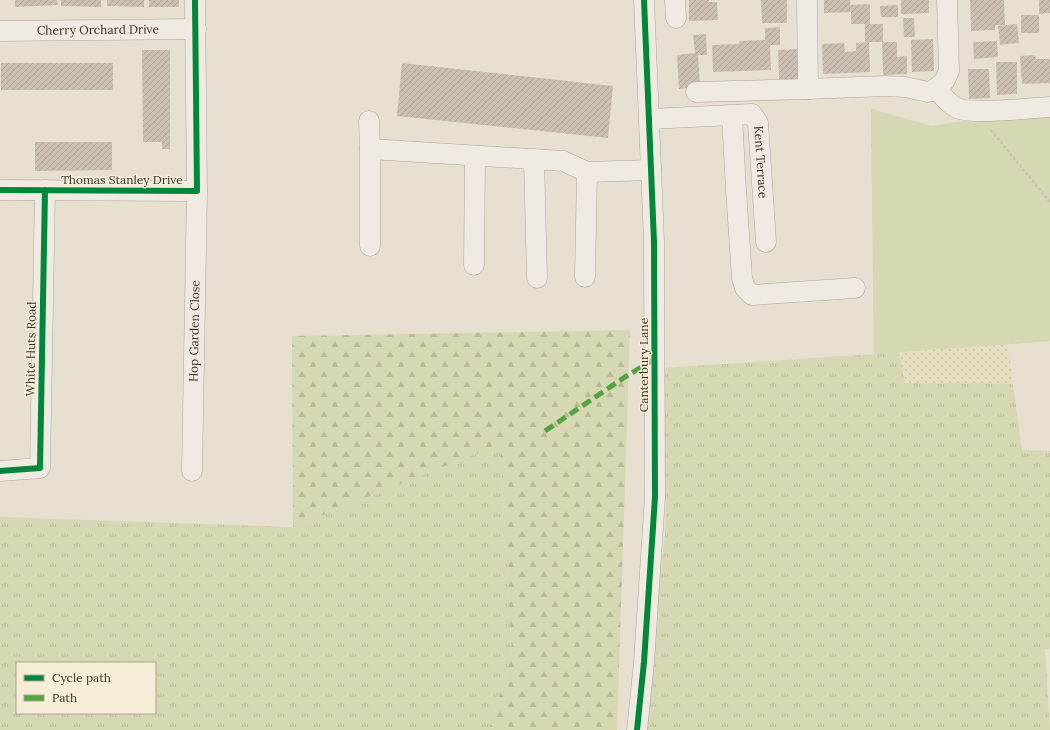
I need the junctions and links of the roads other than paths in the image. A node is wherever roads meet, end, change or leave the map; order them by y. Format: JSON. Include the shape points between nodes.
{"nodes":[{"id":1,"x":195,"y":0,"type":"edge"},
{"id":2,"x":644,"y":0,"type":"edge"},
{"id":3,"x":807,"y":0,"type":"edge"},
{"id":4,"x":947,"y":0,"type":"edge"},
{"id":5,"x":196,"y":29,"type":"junction"},
{"id":6,"x":0,"y":31,"type":"edge"},
{"id":7,"x":936,"y":88,"type":"junction"},
{"id":8,"x":808,"y":89,"type":"junction"},
{"id":9,"x":696,"y":92,"type":"dead end"},
{"id":10,"x":1050,"y":107,"type":"edge"},
{"id":11,"x":732,"y":116,"type":"junction"},
{"id":12,"x":650,"y":119,"type":"junction"},
{"id":13,"x":369,"y":121,"type":"dead end"},
{"id":14,"x":370,"y":149,"type":"junction"},
{"id":15,"x":475,"y":156,"type":"junction"},
{"id":16,"x":534,"y":159,"type":"junction"},
{"id":17,"x":651,"y":170,"type":"junction"},
{"id":18,"x":587,"y":172,"type":"junction"},
{"id":19,"x":0,"y":190,"type":"edge"},
{"id":20,"x":45,"y":190,"type":"junction"},
{"id":21,"x":197,"y":191,"type":"junction"},
{"id":22,"x":766,"y":242,"type":"dead end"},
{"id":23,"x":370,"y":246,"type":"dead end"},
{"id":24,"x":474,"y":265,"type":"dead end"},
{"id":25,"x":585,"y":277,"type":"dead end"},
{"id":26,"x":537,"y":278,"type":"dead end"},
{"id":27,"x":855,"y":288,"type":"dead end"},
{"id":28,"x":0,"y":471,"type":"edge"},
{"id":29,"x":192,"y":471,"type":"dead end"},
{"id":30,"x":637,"y":730,"type":"edge"}],
"edges":[{"from":1,"to":5,"type":"street","name":"Thomas Stanley Drive"},
{"from":2,"to":12,"type":"street","name":"Canterbury Lane"},
{"from":3,"to":8,"type":"street"},
{"from":4,"to":7,"type":"street","via":[[949,71],[945,80]]},
{"from":5,"to":6,"type":"street","name":"Cherry Orchard Drive"},
{"from":5,"to":21,"type":"street","name":"Thomas Stanley Drive"},
{"from":7,"to":8,"type":"street","via":[[928,92],[894,86]]},
{"from":7,"to":10,"type":"street","via":[[954,106],[962,110]]},
{"from":8,"to":9,"type":"street"},
{"from":11,"to":12,"type":"street","name":"Kent Terrace"},
{"from":11,"to":22,"type":"street","name":"Kent Terrace","via":[[752,114],[758,123]]},
{"from":11,"to":27,"type":"street","via":[[740,254],[745,288],[752,295]]},
{"from":12,"to":17,"type":"street","name":"Canterbury Lane"},
{"from":13,"to":14,"type":"street"},
{"from":14,"to":15,"type":"street"},
{"from":14,"to":23,"type":"street"},
{"from":15,"to":16,"type":"street"},
{"from":15,"to":24,"type":"street"},
{"from":16,"to":18,"type":"street","via":[[563,161]]},
{"from":16,"to":26,"type":"street"},
{"from":17,"to":18,"type":"street"},
{"from":17,"to":30,"type":"street","name":"Canterbury Lane","via":[[654,242],[655,498]]},
{"from":18,"to":25,"type":"street"},
{"from":19,"to":20,"type":"street","name":"Thomas Stanley Drive"},
{"from":20,"to":21,"type":"street","name":"Thomas Stanley Drive"},
{"from":20,"to":28,"type":"street","name":"White Huts Road","via":[[40,468]]},
{"from":21,"to":29,"type":"street","name":"Hop Garden Close"}]}
